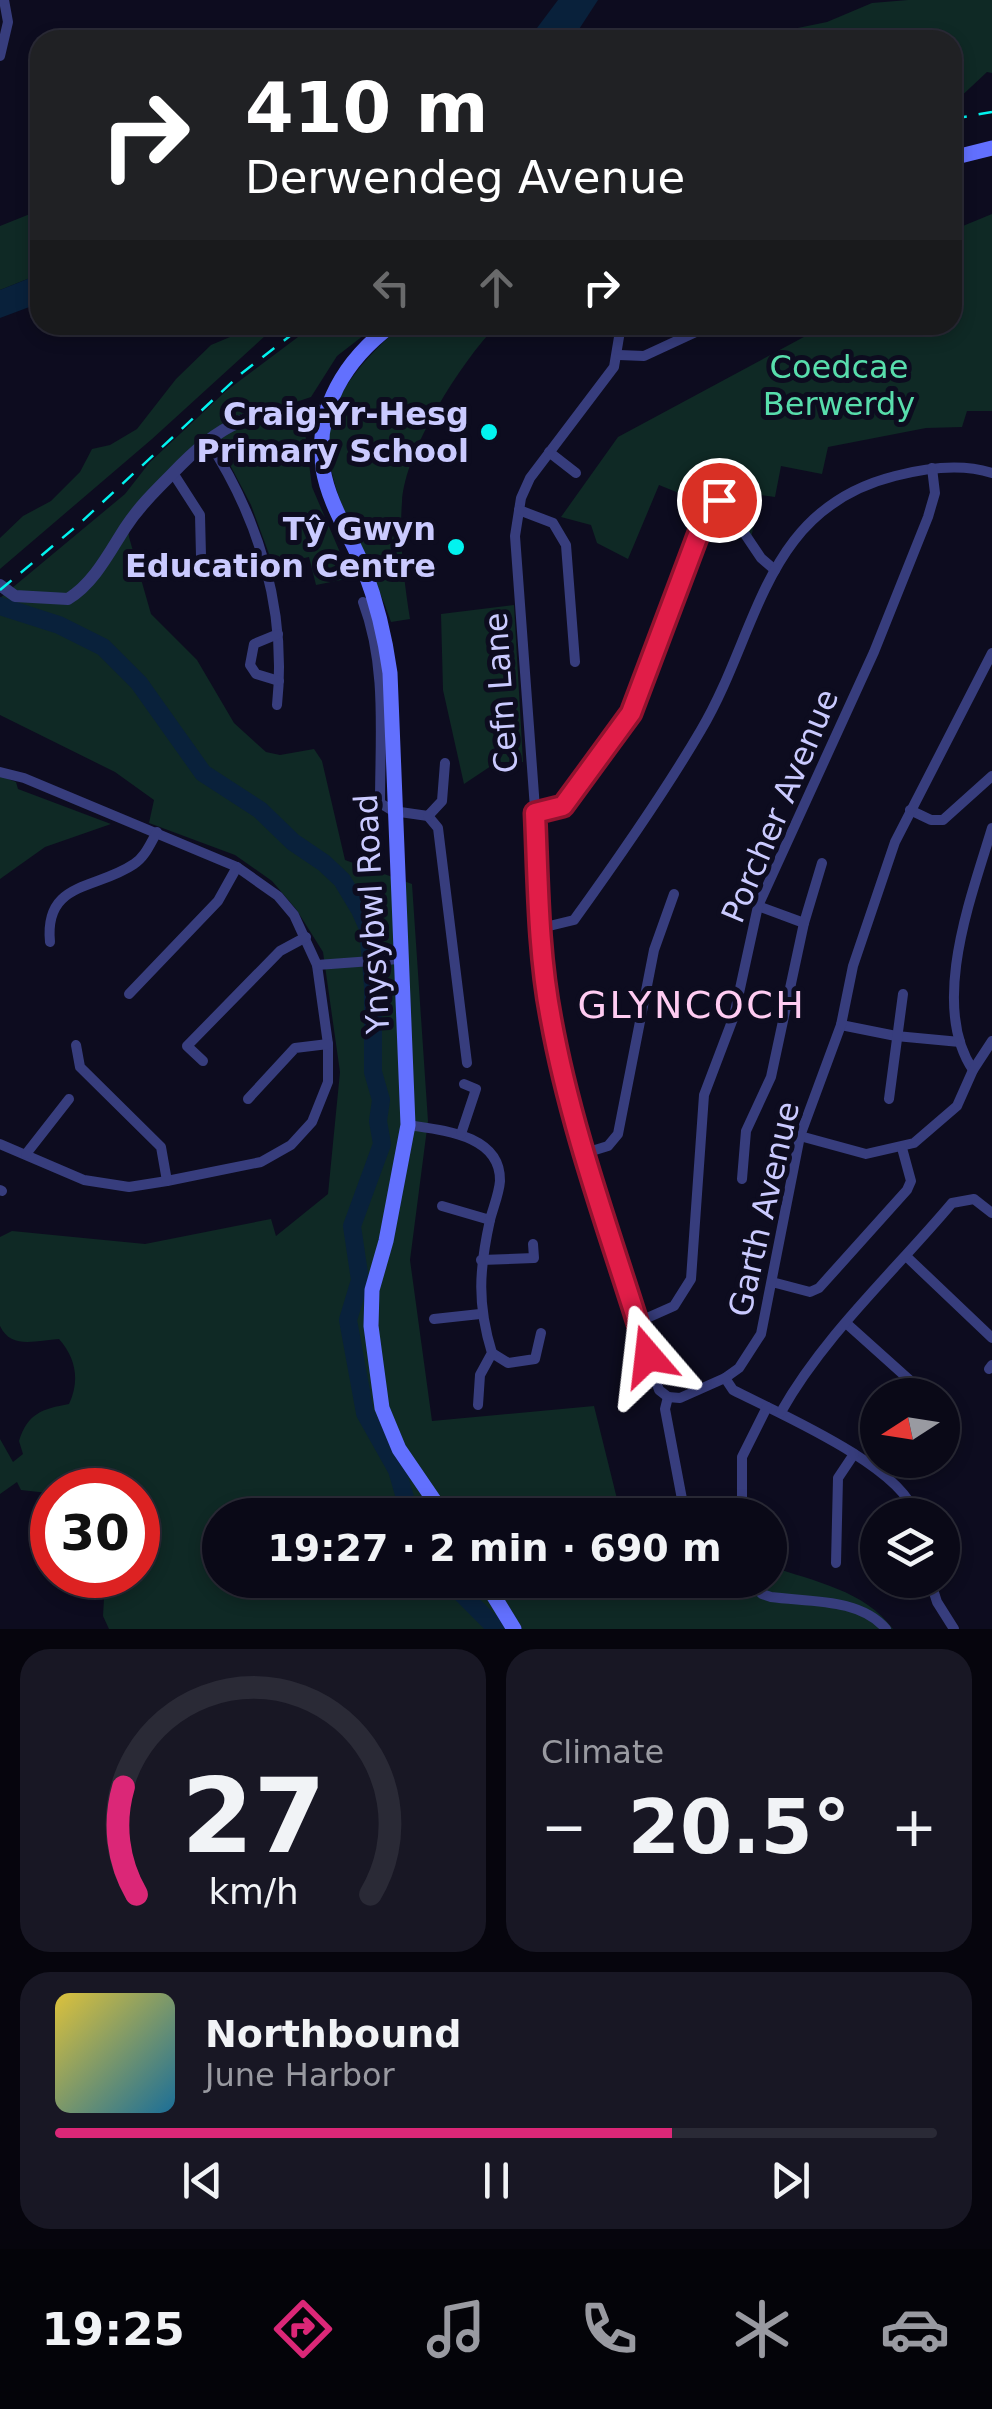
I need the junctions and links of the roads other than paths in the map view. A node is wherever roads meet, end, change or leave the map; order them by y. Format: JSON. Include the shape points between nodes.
{"nodes":[{"id":1,"x":4,"y":0,"type":"edge"},
{"id":2,"x":0,"y":56,"type":"edge"},
{"id":3,"x":992,"y":148,"type":"edge"},
{"id":4,"x":962,"y":156,"type":"edge"},
{"id":5,"x":379,"y":335,"type":"edge"},
{"id":6,"x":620,"y":335,"type":"edge"},
{"id":7,"x":690,"y":335,"type":"edge"},
{"id":8,"x":619,"y":355,"type":"junction"},
{"id":9,"x":326,"y":411,"type":"junction"},
{"id":10,"x":206,"y":439,"type":"junction"},
{"id":11,"x":549,"y":452,"type":"junction"},
{"id":12,"x":932,"y":468,"type":"junction"},
{"id":13,"x":173,"y":473,"type":"junction"},
{"id":14,"x":992,"y":473,"type":"edge"},
{"id":15,"x":576,"y":474,"type":"dead end"},
{"id":16,"x":519,"y":510,"type":"junction"},
{"id":17,"x":201,"y":556,"type":"dead end"},
{"id":18,"x":775,"y":570,"type":"junction"},
{"id":19,"x":0,"y":585,"type":"edge"},
{"id":20,"x":363,"y":602,"type":"dead end"},
{"id":21,"x":278,"y":634,"type":"junction"},
{"id":22,"x":992,"y":653,"type":"edge"},
{"id":23,"x":575,"y":662,"type":"dead end"},
{"id":24,"x":280,"y":682,"type":"junction"},
{"id":25,"x":277,"y":704,"type":"dead end"},
{"id":26,"x":444,"y":763,"type":"dead end"},
{"id":27,"x":0,"y":772,"type":"edge"},
{"id":28,"x":992,"y":776,"type":"edge"},
{"id":29,"x":393,"y":810,"type":"junction"},
{"id":30,"x":910,"y":810,"type":"junction"},
{"id":31,"x":535,"y":813,"type":"junction"},
{"id":32,"x":428,"y":816,"type":"junction"},
{"id":33,"x":992,"y":828,"type":"edge"},
{"id":34,"x":157,"y":832,"type":"junction"},
{"id":35,"x":822,"y":863,"type":"dead end"},
{"id":36,"x":237,"y":867,"type":"junction"},
{"id":37,"x":976,"y":883,"type":"junction"},
{"id":38,"x":992,"y":885,"type":"edge"},
{"id":39,"x":674,"y":894,"type":"dead end"},
{"id":40,"x":758,"y":906,"type":"junction"},
{"id":41,"x":804,"y":923,"type":"junction"},
{"id":42,"x":541,"y":928,"type":"junction"},
{"id":43,"x":306,"y":937,"type":"junction"},
{"id":44,"x":50,"y":942,"type":"dead end"},
{"id":45,"x":390,"y":959,"type":"junction"},
{"id":46,"x":317,"y":965,"type":"junction"},
{"id":47,"x":129,"y":994,"type":"dead end"},
{"id":48,"x":903,"y":994,"type":"dead end"},
{"id":49,"x":841,"y":1025,"type":"junction"},
{"id":50,"x":896,"y":1036,"type":"junction"},
{"id":51,"x":992,"y":1041,"type":"edge"},
{"id":52,"x":960,"y":1042,"type":"junction"},
{"id":53,"x":328,"y":1044,"type":"junction"},
{"id":54,"x":76,"y":1045,"type":"dead end"},
{"id":55,"x":203,"y":1061,"type":"dead end"},
{"id":56,"x":467,"y":1063,"type":"dead end"},
{"id":57,"x":973,"y":1070,"type":"junction"},
{"id":58,"x":464,"y":1084,"type":"dead end"},
{"id":59,"x":889,"y":1098,"type":"dead end"},
{"id":60,"x":69,"y":1099,"type":"dead end"},
{"id":61,"x":248,"y":1099,"type":"dead end"},
{"id":62,"x":408,"y":1125,"type":"junction"},
{"id":63,"x":461,"y":1134,"type":"junction"},
{"id":64,"x":800,"y":1136,"type":"junction"},
{"id":65,"x":0,"y":1144,"type":"edge"},
{"id":66,"x":902,"y":1148,"type":"junction"},
{"id":67,"x":26,"y":1154,"type":"junction"},
{"id":68,"x":582,"y":1154,"type":"junction"},
{"id":69,"x":742,"y":1178,"type":"dead end"},
{"id":70,"x":166,"y":1181,"type":"junction"},
{"id":71,"x":448,"y":1204,"type":"dead end"},
{"id":72,"x":992,"y":1213,"type":"edge"},
{"id":73,"x":490,"y":1220,"type":"junction"},
{"id":74,"x":532,"y":1244,"type":"dead end"},
{"id":75,"x":907,"y":1257,"type":"junction"},
{"id":76,"x":482,"y":1260,"type":"junction"},
{"id":77,"x":772,"y":1282,"type":"junction"},
{"id":78,"x":480,"y":1314,"type":"junction"},
{"id":79,"x":438,"y":1315,"type":"dead end"},
{"id":80,"x":638,"y":1322,"type":"junction"},
{"id":81,"x":846,"y":1323,"type":"junction"},
{"id":82,"x":541,"y":1333,"type":"dead end"},
{"id":83,"x":992,"y":1338,"type":"edge"},
{"id":84,"x":492,"y":1353,"type":"junction"},
{"id":85,"x":725,"y":1378,"type":"junction"},
{"id":86,"x":907,"y":1378,"type":"edge"},
{"id":87,"x":668,"y":1397,"type":"junction"},
{"id":88,"x":478,"y":1405,"type":"dead end"},
{"id":89,"x":768,"y":1408,"type":"junction"},
{"id":90,"x":781,"y":1412,"type":"junction"},
{"id":91,"x":854,"y":1454,"type":"junction"},
{"id":92,"x":432,"y":1498,"type":"edge"},
{"id":93,"x":682,"y":1498,"type":"edge"},
{"id":94,"x":742,"y":1498,"type":"edge"},
{"id":95,"x":907,"y":1498,"type":"edge"},
{"id":96,"x":836,"y":1563,"type":"dead end"},
{"id":97,"x":495,"y":1598,"type":"edge"},
{"id":98,"x":780,"y":1598,"type":"edge"},
{"id":99,"x":939,"y":1598,"type":"edge"},
{"id":100,"x":514,"y":1629,"type":"edge"},
{"id":101,"x":886,"y":1629,"type":"edge"},
{"id":102,"x":954,"y":1629,"type":"edge"}],
"edges":[{"from":1,"to":2,"type":"street","via":[[8,22]]},
{"from":3,"to":4,"type":"main road"},
{"from":5,"to":9,"type":"main road","name":"Ynysybwl Road","via":[[348,367]]},
{"from":6,"to":8,"type":"street","name":"Cefn Lane"},
{"from":7,"to":8,"type":"street","via":[[644,356]]},
{"from":8,"to":11,"type":"street","name":"Cefn Lane"},
{"from":9,"to":10,"type":"street","via":[[267,411]]},
{"from":9,"to":29,"type":"main road","name":"Ynysybwl Road","via":[[324,470],[384,628]]},
{"from":10,"to":13,"type":"street"},
{"from":10,"to":21,"type":"street","via":[[251,519]]},
{"from":11,"to":15,"type":"street"},
{"from":11,"to":16,"type":"street","name":"Cefn Lane"},
{"from":12,"to":14,"type":"street"},
{"from":12,"to":18,"type":"street","via":[[836,497],[799,531]]},
{"from":12,"to":40,"type":"street","name":"Porcher Avenue","via":[[935,493],[928,517]]},
{"from":13,"to":17,"type":"street","via":[[200,515]]},
{"from":13,"to":19,"type":"street","via":[[136,511],[76,594],[60,600],[15,596]]},
{"from":16,"to":23,"type":"street","via":[[553,523],[566,545]]},
{"from":16,"to":31,"type":"street","name":"Cefn Lane","via":[[515,536]]},
{"from":18,"to":31,"type":"street","via":[[724,503],[710,504],[631,713],[563,806]]},
{"from":18,"to":42,"type":"street","via":[[702,728],[574,920]]},
{"from":20,"to":29,"type":"street","via":[[380,675],[380,804]]},
{"from":21,"to":24,"type":"street"},
{"from":21,"to":24,"type":"street","via":[[254,644],[250,665]]},
{"from":22,"to":30,"type":"street","name":"Garth Avenue"},
{"from":24,"to":25,"type":"street"},
{"from":26,"to":32,"type":"street","via":[[442,801]]},
{"from":27,"to":34,"type":"street"},
{"from":28,"to":30,"type":"street","via":[[944,820]]},
{"from":29,"to":32,"type":"street"},
{"from":29,"to":45,"type":"main road","name":"Ynysybwl Road"},
{"from":30,"to":49,"type":"street","name":"Garth Avenue","via":[[865,930]]},
{"from":31,"to":42,"type":"street","name":"Cefn Lane"},
{"from":32,"to":56,"type":"street","via":[[438,828]]},
{"from":33,"to":37,"type":"street"},
{"from":34,"to":36,"type":"street"},
{"from":34,"to":44,"type":"street","via":[[133,865],[58,902],[48,920]]},
{"from":35,"to":41,"type":"street"},
{"from":36,"to":43,"type":"street","via":[[278,896]]},
{"from":36,"to":47,"type":"street","via":[[218,901]]},
{"from":37,"to":38,"type":"street"},
{"from":37,"to":52,"type":"street","via":[[956,952]]},
{"from":39,"to":68,"type":"street","via":[[654,950],[618,1134],[608,1146]]},
{"from":40,"to":41,"type":"street"},
{"from":40,"to":80,"type":"street","name":"Porcher Avenue","via":[[734,1016],[704,1095],[691,1279],[674,1306]]},
{"from":41,"to":69,"type":"street","via":[[771,1077],[746,1131]]},
{"from":42,"to":68,"type":"street","name":"Cefn Lane","via":[[550,1013]]},
{"from":43,"to":46,"type":"street"},
{"from":43,"to":55,"type":"street","via":[[280,950],[187,1046]]},
{"from":45,"to":46,"type":"street"},
{"from":45,"to":62,"type":"main road","name":"Ynysybwl Road","via":[[408,1077]]},
{"from":46,"to":53,"type":"street"},
{"from":48,"to":50,"type":"street"},
{"from":49,"to":50,"type":"street"},
{"from":49,"to":64,"type":"street","name":"Garth Avenue"},
{"from":50,"to":52,"type":"street"},
{"from":50,"to":59,"type":"street"},
{"from":51,"to":57,"type":"street"},
{"from":52,"to":57,"type":"street"},
{"from":53,"to":61,"type":"street","via":[[295,1048]]},
{"from":53,"to":70,"type":"street","via":[[328,1082],[312,1122],[291,1145],[261,1162]]},
{"from":54,"to":70,"type":"street","via":[[80,1067],[161,1147]]},
{"from":57,"to":66,"type":"street","via":[[951,1115]]},
{"from":58,"to":63,"type":"street","via":[[476,1089]]},
{"from":60,"to":67,"type":"street"},
{"from":62,"to":63,"type":"street"},
{"from":62,"to":92,"type":"main road","name":"Ynysybwl Road","via":[[372,1290],[372,1343],[382,1408],[399,1449]]},
{"from":63,"to":73,"type":"street","via":[[496,1164],[500,1180]]},
{"from":64,"to":66,"type":"street","via":[[866,1154]]},
{"from":64,"to":77,"type":"street","name":"Garth Avenue"},
{"from":65,"to":67,"type":"street"},
{"from":66,"to":77,"type":"street","via":[[908,1190],[819,1288],[810,1292]]},
{"from":67,"to":70,"type":"street","via":[[84,1180],[129,1187]]},
{"from":68,"to":80,"type":"street","name":"Cefn Lane"},
{"from":71,"to":73,"type":"street"},
{"from":72,"to":75,"type":"street","via":[[968,1198],[952,1204]]},
{"from":73,"to":76,"type":"street"},
{"from":74,"to":76,"type":"street","via":[[534,1258]]},
{"from":75,"to":81,"type":"street"},
{"from":75,"to":83,"type":"street"},
{"from":76,"to":78,"type":"street"},
{"from":77,"to":85,"type":"street","name":"Garth Avenue","via":[[761,1334],[740,1368]]},
{"from":78,"to":79,"type":"street"},
{"from":78,"to":84,"type":"street"},
{"from":80,"to":87,"type":"street","name":"Cefn Lane","via":[[659,1390]]},
{"from":81,"to":86,"type":"street"},
{"from":81,"to":90,"type":"street"},
{"from":82,"to":84,"type":"street","via":[[535,1358],[508,1363]]},
{"from":84,"to":88,"type":"street","via":[[480,1375]]},
{"from":85,"to":87,"type":"street"},
{"from":85,"to":89,"type":"street","via":[[733,1390]]},
{"from":87,"to":93,"type":"street","name":"Cefn Lane","via":[[664,1409]]},
{"from":89,"to":90,"type":"street"},
{"from":89,"to":94,"type":"street","via":[[742,1457]]},
{"from":90,"to":91,"type":"street"},
{"from":91,"to":95,"type":"street"},
{"from":91,"to":96,"type":"street","via":[[838,1478]]},
{"from":97,"to":100,"type":"main road"},
{"from":98,"to":101,"type":"street","via":[[859,1608]]},
{"from":99,"to":102,"type":"street"}]}
